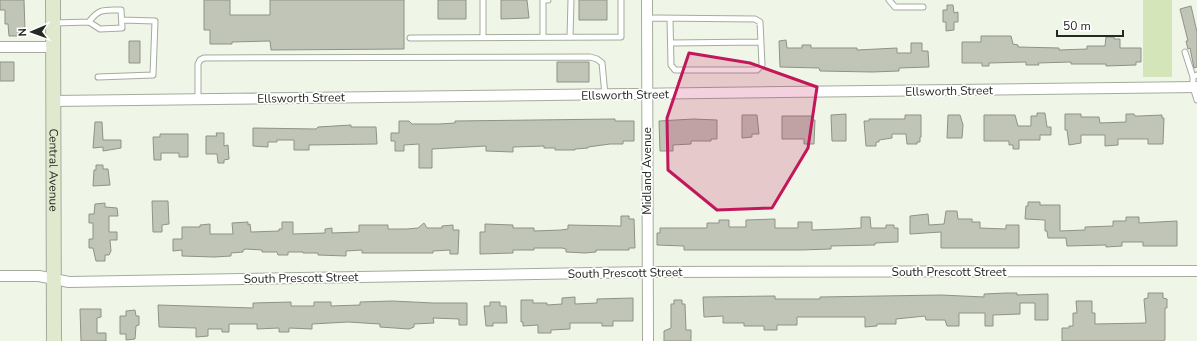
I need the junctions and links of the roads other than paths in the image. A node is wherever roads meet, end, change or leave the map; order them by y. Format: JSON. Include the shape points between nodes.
{"nodes":[{"id":1,"x":53,"y":0,"type":"edge"},
{"id":2,"x":483,"y":0,"type":"edge"},
{"id":3,"x":548,"y":0,"type":"edge"},
{"id":4,"x":570,"y":0,"type":"edge"},
{"id":5,"x":621,"y":0,"type":"edge"},
{"id":6,"x":647,"y":0,"type":"edge"},
{"id":7,"x":889,"y":0,"type":"edge"},
{"id":8,"x":923,"y":7,"type":"dead end"},
{"id":9,"x":670,"y":18,"type":"junction"},
{"id":10,"x":647,"y":19,"type":"junction"},
{"id":11,"x":122,"y":20,"type":"junction"},
{"id":12,"x":89,"y":22,"type":"junction"},
{"id":13,"x":52,"y":23,"type":"junction"},
{"id":14,"x":483,"y":37,"type":"junction"},
{"id":15,"x":543,"y":37,"type":"junction"},
{"id":16,"x":570,"y":37,"type":"junction"},
{"id":17,"x":410,"y":38,"type":"dead end"},
{"id":18,"x":761,"y":42,"type":"junction"},
{"id":19,"x":671,"y":43,"type":"junction"},
{"id":20,"x":0,"y":47,"type":"edge"},
{"id":21,"x":52,"y":47,"type":"junction"},
{"id":22,"x":1185,"y":52,"type":"dead end"},
{"id":23,"x":98,"y":77,"type":"dead end"},
{"id":24,"x":1195,"y":82,"type":"edge"},
{"id":25,"x":605,"y":95,"type":"junction"},
{"id":26,"x":646,"y":95,"type":"junction"},
{"id":27,"x":198,"y":99,"type":"junction"},
{"id":28,"x":1197,"y":100,"type":"edge"},
{"id":29,"x":53,"y":101,"type":"junction"},
{"id":30,"x":1197,"y":271,"type":"edge"},
{"id":31,"x":648,"y":272,"type":"junction"},
{"id":32,"x":0,"y":276,"type":"edge"},
{"id":33,"x":54,"y":280,"type":"junction"},
{"id":34,"x":54,"y":341,"type":"edge"},
{"id":35,"x":648,"y":341,"type":"edge"}],
"edges":[{"from":1,"to":13,"type":"main road","name":"Central Avenue"},
{"from":2,"to":14,"type":"lane"},
{"from":3,"to":15,"type":"lane","via":[[543,0]]},
{"from":4,"to":16,"type":"lane"},
{"from":5,"to":16,"type":"lane","via":[[621,37]]},
{"from":6,"to":10,"type":"street","name":"Midland Avenue"},
{"from":7,"to":8,"type":"lane","via":[[895,7]]},
{"from":9,"to":10,"type":"lane"},
{"from":9,"to":18,"type":"lane","via":[[755,19],[760,22]]},
{"from":9,"to":19,"type":"lane"},
{"from":10,"to":26,"type":"street","name":"Midland Avenue"},
{"from":11,"to":12,"type":"lane","via":[[122,28],[100,29]]},
{"from":11,"to":12,"type":"lane","via":[[121,10],[102,10]]},
{"from":11,"to":23,"type":"lane","via":[[155,21],[153,76]]},
{"from":12,"to":13,"type":"lane"},
{"from":13,"to":21,"type":"main road","name":"Central Avenue"},
{"from":14,"to":15,"type":"lane"},
{"from":14,"to":17,"type":"lane"},
{"from":15,"to":16,"type":"lane"},
{"from":18,"to":19,"type":"lane"},
{"from":18,"to":19,"type":"lane","via":[[762,65],[757,70],[675,70],[671,65]]},
{"from":20,"to":21,"type":"street"},
{"from":21,"to":29,"type":"main road","name":"Central Avenue"},
{"from":22,"to":24,"type":"lane"},
{"from":24,"to":26,"type":"street","name":"Ellsworth Street"},
{"from":24,"to":28,"type":"lane"},
{"from":25,"to":26,"type":"street","name":"Ellsworth Street"},
{"from":25,"to":27,"type":"street","name":"Ellsworth Street"},
{"from":25,"to":27,"type":"lane","via":[[602,63],[590,57],[204,58],[198,64]]},
{"from":26,"to":31,"type":"street","name":"Midland Avenue"},
{"from":27,"to":29,"type":"street","name":"Ellsworth Street"},
{"from":29,"to":33,"type":"main road","name":"Central Avenue"},
{"from":30,"to":31,"type":"street","name":"South Prescott Street"},
{"from":31,"to":33,"type":"street","name":"South Prescott Street","via":[[69,282]]},
{"from":31,"to":35,"type":"street","name":"Midland Avenue"},
{"from":32,"to":33,"type":"street","name":"South Prescott Street","via":[[39,276]]},
{"from":33,"to":34,"type":"main road","name":"Central Avenue"}]}
